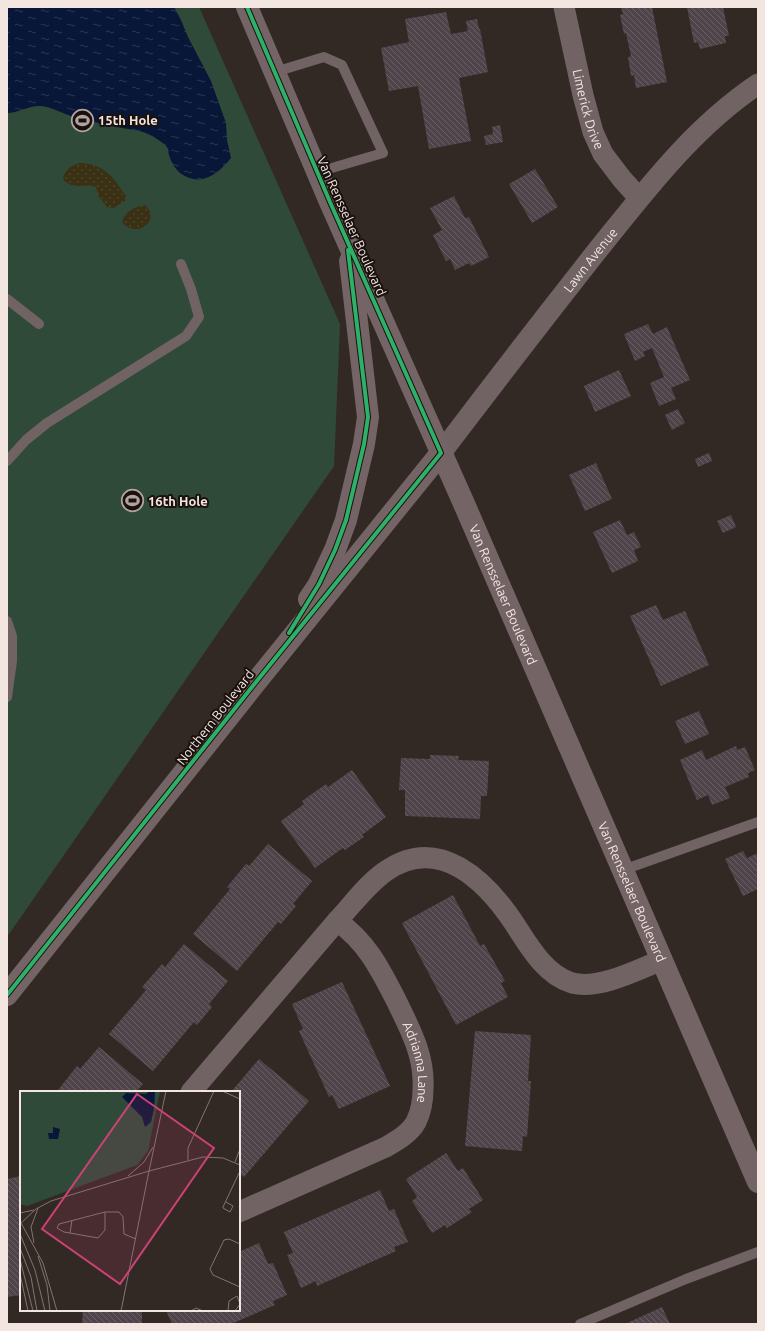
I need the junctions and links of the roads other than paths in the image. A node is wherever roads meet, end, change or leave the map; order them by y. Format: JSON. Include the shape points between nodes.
{"nodes":[{"id":1,"x":247,"y":7,"type":"edge"},
{"id":2,"x":564,"y":7,"type":"edge"},
{"id":3,"x":275,"y":72,"type":"junction"},
{"id":4,"x":758,"y":84,"type":"edge"},
{"id":5,"x":318,"y":172,"type":"junction"},
{"id":6,"x":639,"y":198,"type":"junction"},
{"id":7,"x":347,"y":240,"type":"junction"},
{"id":8,"x":181,"y":264,"type":"dead end"},
{"id":9,"x":7,"y":299,"type":"edge"},
{"id":10,"x":39,"y":324,"type":"dead end"},
{"id":11,"x":441,"y":453,"type":"junction"},
{"id":12,"x":7,"y":461,"type":"edge"},
{"id":13,"x":7,"y":621,"type":"edge"},
{"id":14,"x":252,"y":687,"type":"junction"},
{"id":15,"x":7,"y":697,"type":"edge"},
{"id":16,"x":758,"y":822,"type":"edge"},
{"id":17,"x":623,"y":870,"type":"junction"},
{"id":18,"x":338,"y":920,"type":"junction"},
{"id":19,"x":662,"y":960,"type":"junction"},
{"id":20,"x":7,"y":995,"type":"edge"},
{"id":21,"x":192,"y":1091,"type":"edge"},
{"id":22,"x":758,"y":1182,"type":"edge"},
{"id":23,"x":240,"y":1212,"type":"edge"},
{"id":24,"x":758,"y":1252,"type":"edge"},
{"id":25,"x":580,"y":1324,"type":"edge"}],
"edges":[{"from":1,"to":3,"type":"main road","name":"Van Rensselaer Boulevard"},
{"from":2,"to":6,"type":"street","name":"Limerick Drive","via":[[593,132],[603,154]]},
{"from":3,"to":5,"type":"main road","name":"Van Rensselaer Boulevard"},
{"from":3,"to":5,"type":"lane","via":[[324,56],[342,65],[383,153]]},
{"from":4,"to":6,"type":"street","name":"Lawn Avenue","via":[[708,124]]},
{"from":5,"to":7,"type":"main road","name":"Van Rensselaer Boulevard"},
{"from":6,"to":11,"type":"street","name":"Lawn Avenue"},
{"from":7,"to":11,"type":"main road","name":"Van Rensselaer Boulevard"},
{"from":7,"to":14,"type":"main road","via":[[368,417],[364,444],[346,520],[335,550],[319,584]]},
{"from":8,"to":12,"type":"lane","via":[[199,317],[186,336],[47,423],[26,440]]},
{"from":9,"to":10,"type":"lane"},
{"from":11,"to":14,"type":"main road","name":"Northern Boulevard"},
{"from":11,"to":17,"type":"main road","name":"Van Rensselaer Boulevard"},
{"from":13,"to":15,"type":"lane","via":[[12,636],[12,661]]},
{"from":14,"to":20,"type":"main road","name":"Northern Boulevard"},
{"from":16,"to":17,"type":"lane"},
{"from":17,"to":19,"type":"main road","name":"Van Rensselaer Boulevard"},
{"from":18,"to":19,"type":"street","via":[[386,871],[406,861],[427,858],[458,866],[478,880],[497,900],[539,958],[565,980],[582,984],[600,983]]},
{"from":18,"to":21,"type":"street"},
{"from":18,"to":23,"type":"street","name":"Adrianna Lane","via":[[351,930],[373,958],[417,1044],[424,1082],[419,1113],[412,1128],[397,1141]]},
{"from":19,"to":22,"type":"main road","name":"Van Rensselaer Boulevard"},
{"from":24,"to":25,"type":"lane"}]}
